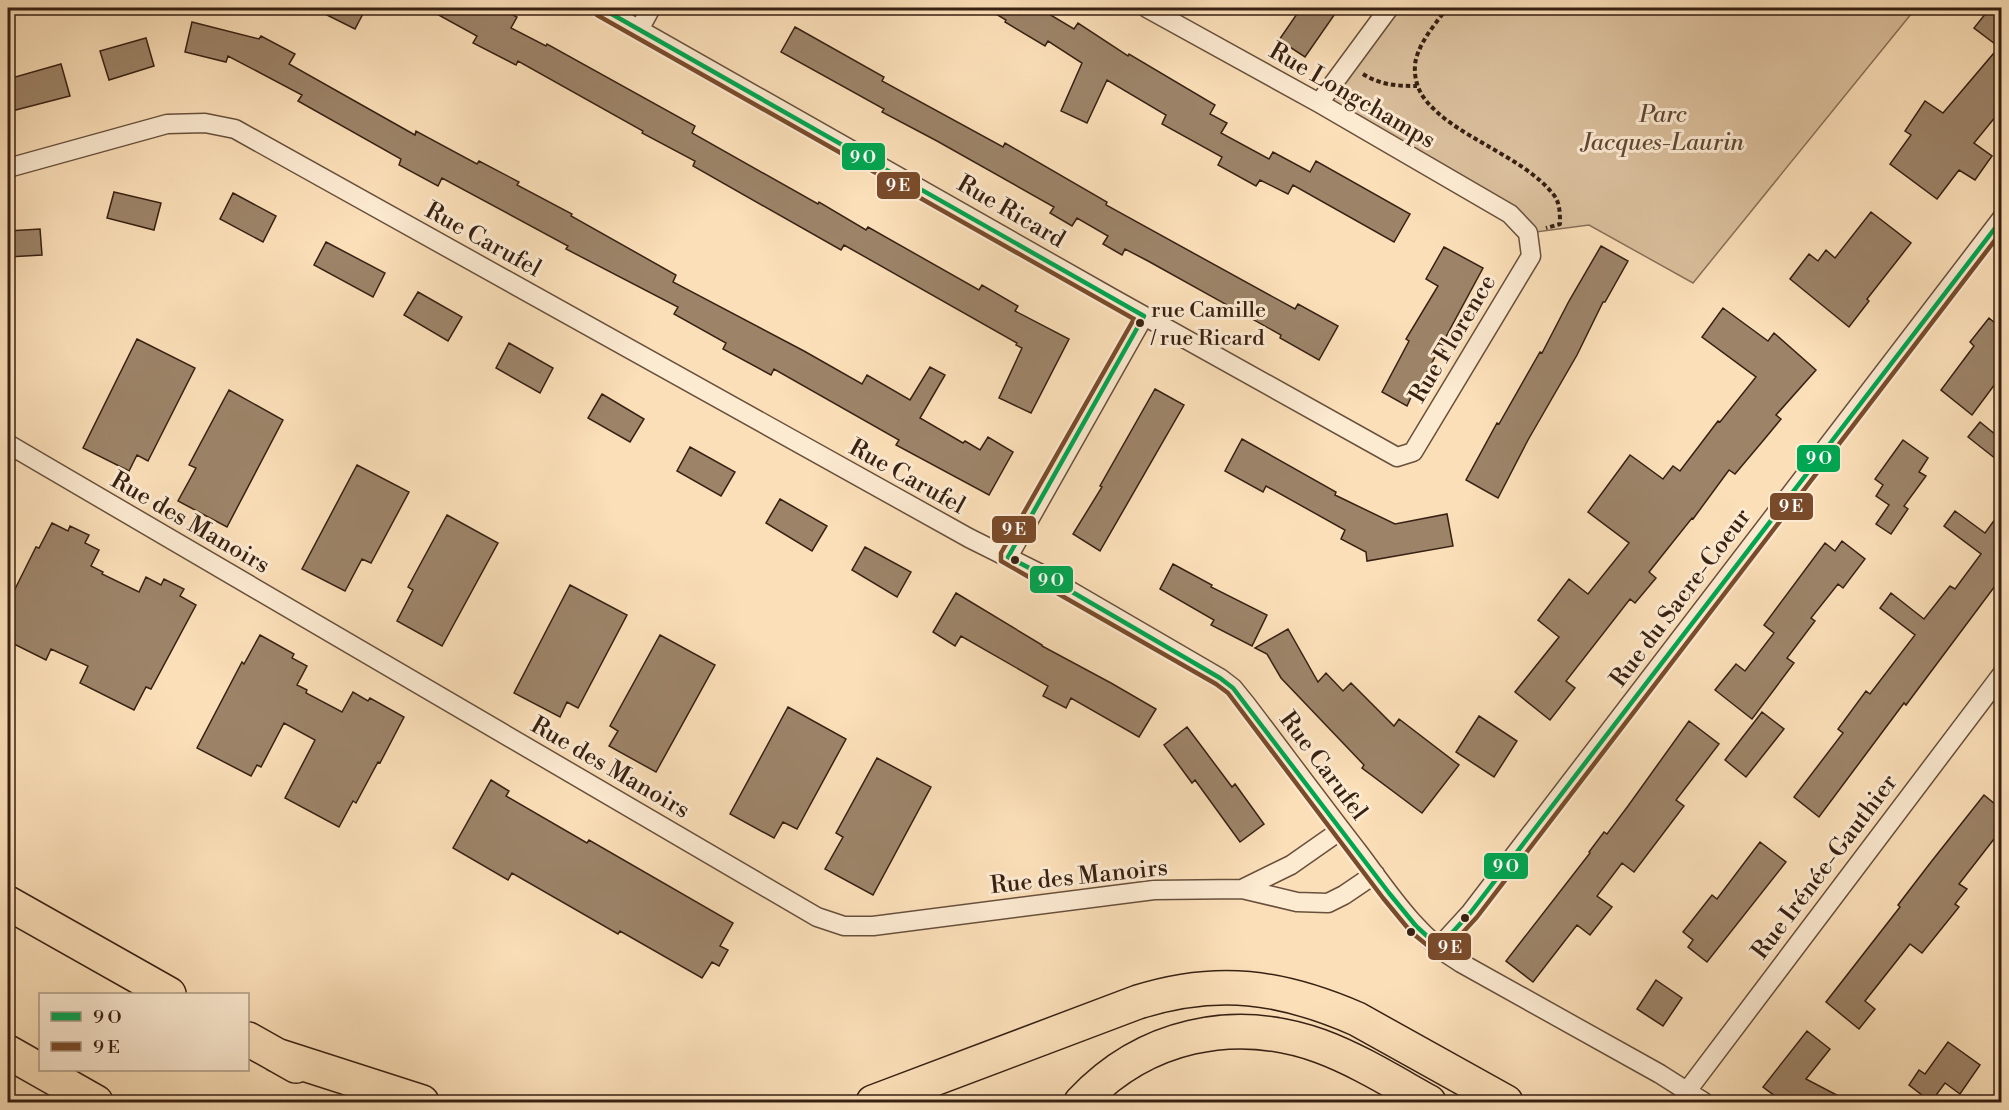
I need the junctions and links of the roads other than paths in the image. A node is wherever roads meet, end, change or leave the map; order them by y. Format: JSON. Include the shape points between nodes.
{"nodes":[{"id":1,"x":602,"y":8,"type":"edge"},
{"id":2,"x":651,"y":8,"type":"edge"},
{"id":3,"x":1147,"y":8,"type":"edge"},
{"id":4,"x":1389,"y":8,"type":"edge"},
{"id":5,"x":640,"y":28,"type":"junction"},
{"id":6,"x":1319,"y":103,"type":"junction"},
{"id":7,"x":8,"y":168,"type":"edge"},
{"id":8,"x":2001,"y":218,"type":"edge"},
{"id":9,"x":1528,"y":233,"type":"joint"},
{"id":10,"x":1144,"y":316,"type":"junction"},
{"id":11,"x":8,"y":444,"type":"edge"},
{"id":12,"x":1397,"y":457,"type":"joint"},
{"id":13,"x":1008,"y":557,"type":"junction"},
{"id":14,"x":2001,"y":674,"type":"edge"},
{"id":15,"x":1341,"y":830,"type":"junction"},
{"id":16,"x":1375,"y":874,"type":"junction"},
{"id":17,"x":1242,"y":889,"type":"junction"},
{"id":18,"x":8,"y":903,"type":"edge"},
{"id":19,"x":1439,"y":947,"type":"junction"},
{"id":20,"x":167,"y":993,"type":"edge"},
{"id":21,"x":249,"y":1040,"type":"edge"},
{"id":22,"x":8,"y":1052,"type":"edge"},
{"id":23,"x":276,"y":1055,"type":"junction"},
{"id":24,"x":39,"y":1070,"type":"edge"},
{"id":25,"x":41,"y":1071,"type":"edge"},
{"id":26,"x":1687,"y":1091,"type":"junction"},
{"id":27,"x":96,"y":1102,"type":"edge"},
{"id":28,"x":360,"y":1102,"type":"edge"},
{"id":29,"x":422,"y":1102,"type":"edge"},
{"id":30,"x":873,"y":1102,"type":"edge"},
{"id":31,"x":1081,"y":1102,"type":"edge"},
{"id":32,"x":1429,"y":1102,"type":"edge"},
{"id":33,"x":1506,"y":1102,"type":"edge"},
{"id":34,"x":1704,"y":1102,"type":"edge"}],
"edges":[{"from":1,"to":5,"type":"street","name":"Rue Ricard"},
{"from":2,"to":5,"type":"street"},
{"from":3,"to":6,"type":"street","name":"Rue Longchamps"},
{"from":4,"to":6,"type":"street"},
{"from":5,"to":10,"type":"street","name":"Rue Ricard"},
{"from":6,"to":9,"type":"street","name":"Rue Longchamps","via":[[1510,214]]},
{"from":7,"to":13,"type":"street","name":"Rue Carufel","via":[[167,124],[205,123],[235,129]]},
{"from":8,"to":19,"type":"street","name":"Rue du Sacre-Coeur","via":[[1471,912]]},
{"from":9,"to":12,"type":"street","name":"Rue Florence","via":[[1531,256],[1413,452]]},
{"from":10,"to":12,"type":"street","name":"Rue Ricard"},
{"from":10,"to":13,"type":"street"},
{"from":11,"to":17,"type":"street","name":"Rue des Manoirs","via":[[817,917],[844,926],[873,926],[1154,890]]},
{"from":13,"to":15,"type":"street","name":"Rue Carufel","via":[[1227,683]]},
{"from":14,"to":26,"type":"street","name":"Rue Irénée-Gauthier"},
{"from":15,"to":16,"type":"street","name":"Rue Carufel"},
{"from":15,"to":17,"type":"street","name":"Rue des Manoirs","via":[[1291,865]]},
{"from":16,"to":17,"type":"street","name":"Rue des Manoirs","via":[[1328,903],[1297,902]]},
{"from":16,"to":19,"type":"street","name":"Rue Carufel","via":[[1416,926]]},
{"from":18,"to":20,"type":"highway"},
{"from":19,"to":26,"type":"street","name":"Rue Carufel"},
{"from":21,"to":23,"type":"highway"},
{"from":22,"to":24,"type":"highway"},
{"from":23,"to":28,"type":"highway"},
{"from":23,"to":29,"type":"highway"},
{"from":25,"to":27,"type":"highway"},
{"from":26,"to":34,"type":"street","name":"Rue Carufel"},
{"from":30,"to":33,"type":"highway","via":[[1158,996],[1193,990],[1255,988],[1293,995],[1357,1019]]},
{"from":31,"to":32,"type":"highway","via":[[1118,1070],[1158,1048],[1204,1034],[1250,1031],[1294,1038],[1343,1055]]}]}
